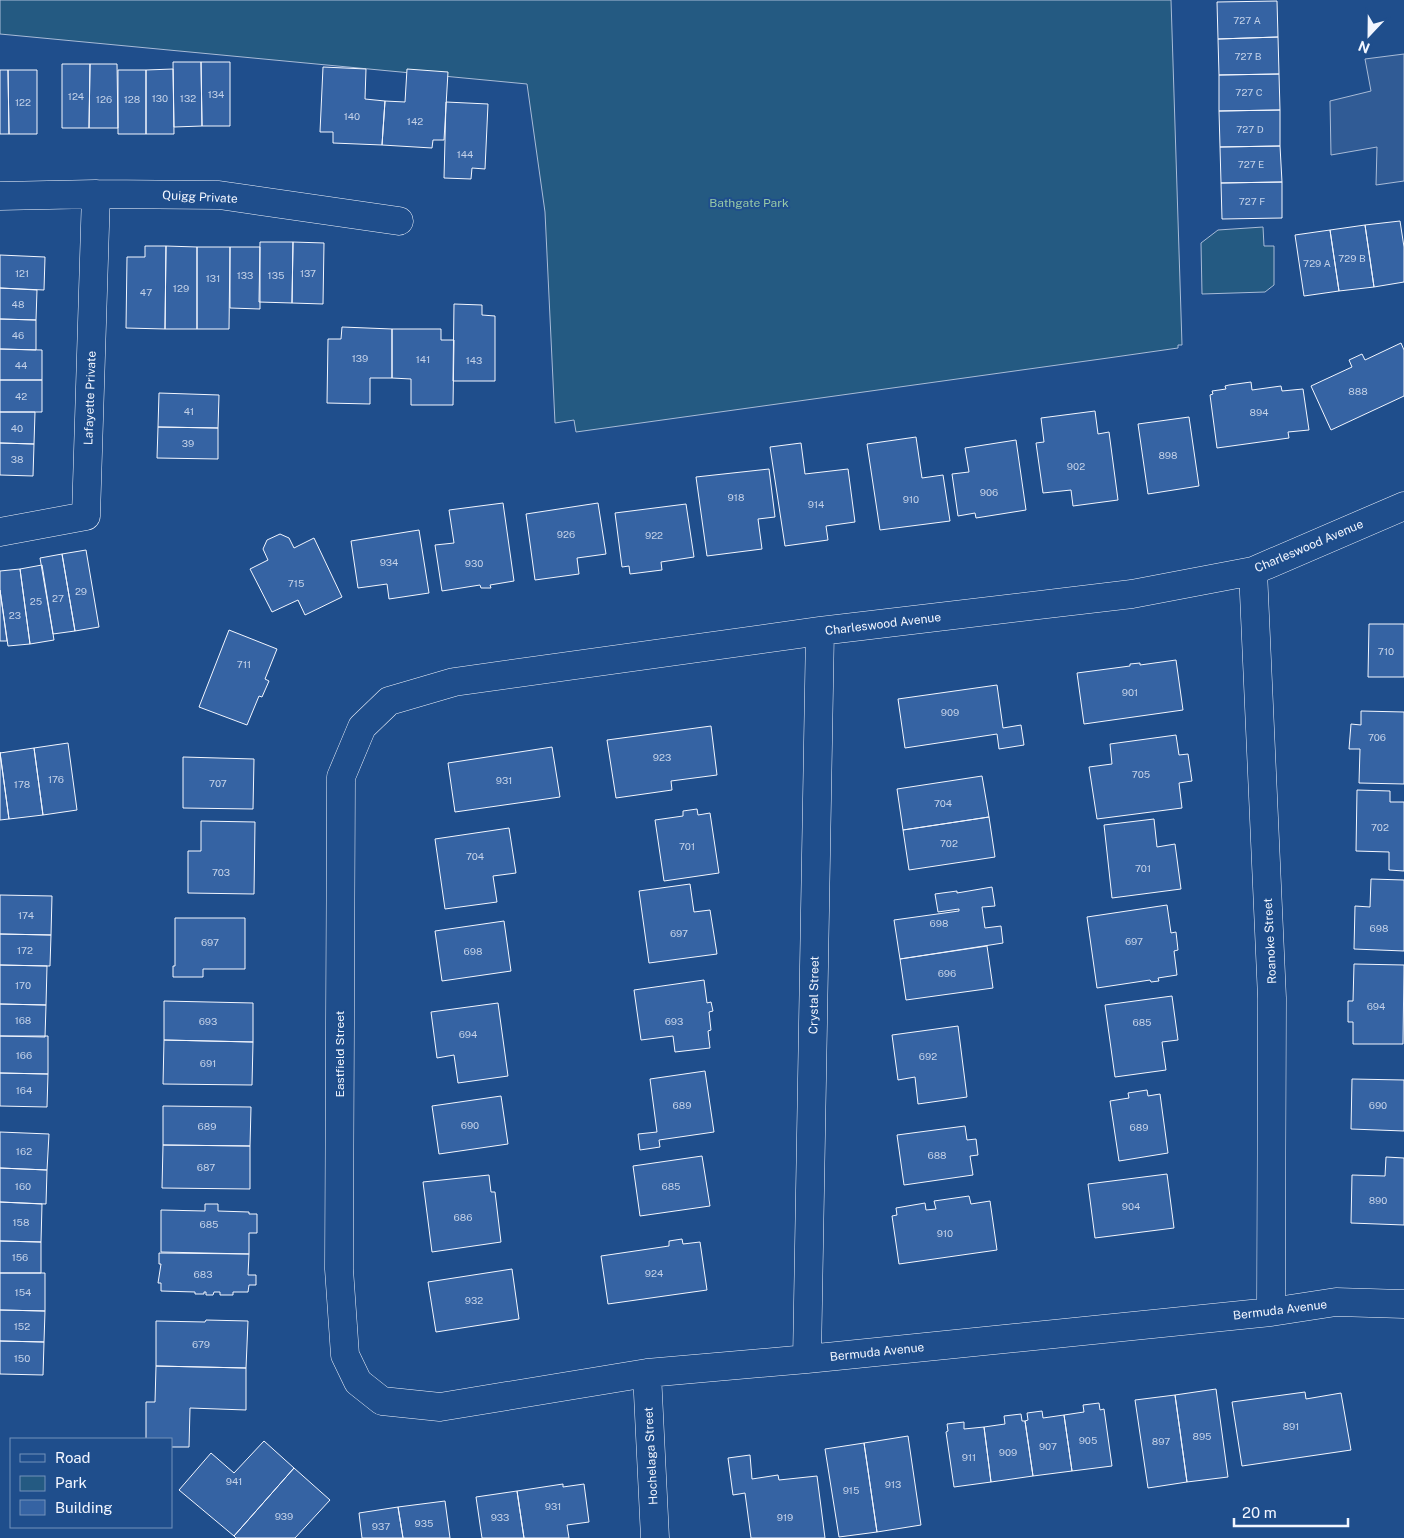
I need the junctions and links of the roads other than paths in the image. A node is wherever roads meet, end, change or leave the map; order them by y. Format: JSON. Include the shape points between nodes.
{"nodes":[{"id":1,"x":96,"y":194,"type":"junction"},
{"id":2,"x":0,"y":196,"type":"edge"},
{"id":3,"x":399,"y":221,"type":"dead end"},
{"id":4,"x":1404,"y":506,"type":"edge"},
{"id":5,"x":0,"y":532,"type":"edge"},
{"id":6,"x":1253,"y":571,"type":"junction"},
{"id":7,"x":820,"y":631,"type":"junction"},
{"id":8,"x":362,"y":727,"type":"joint"},
{"id":9,"x":1404,"y":1304,"type":"edge"},
{"id":10,"x":1271,"y":1312,"type":"junction"},
{"id":11,"x":807,"y":1359,"type":"junction"},
{"id":12,"x":647,"y":1373,"type":"junction"},
{"id":13,"x":358,"y":1382,"type":"joint"},
{"id":14,"x":655,"y":1538,"type":"edge"}],
"edges":[{"from":1,"to":2,"type":"street","name":"Quigg Private"},
{"from":1,"to":3,"type":"street","name":"Quigg Private","via":[[219,195]]},
{"from":1,"to":5,"type":"street","name":"Lafayette Private","via":[[86,516]]},
{"from":4,"to":6,"type":"street","name":"Charleswood Avenue"},
{"from":6,"to":7,"type":"street","name":"Charleswood Avenue","via":[[1132,594]]},
{"from":6,"to":10,"type":"street","name":"Roanoke Street","via":[[1272,998]]},
{"from":7,"to":8,"type":"street","name":"Charleswood Avenue","via":[[454,682],[389,702]]},
{"from":7,"to":11,"type":"street","name":"Crystal Street"},
{"from":8,"to":13,"type":"street","name":"Eastfield Street","via":[[341,777],[339,1269],[345,1355]]},
{"from":9,"to":10,"type":"street","name":"Bermuda Avenue","via":[[1336,1302]]},
{"from":10,"to":11,"type":"street","name":"Bermuda Avenue"},
{"from":11,"to":12,"type":"street","name":"Bermuda Avenue"},
{"from":12,"to":13,"type":"street","name":"Bermuda Avenue","via":[[440,1407],[382,1401]]},
{"from":12,"to":14,"type":"street","name":"Hochelaga Street"}]}
